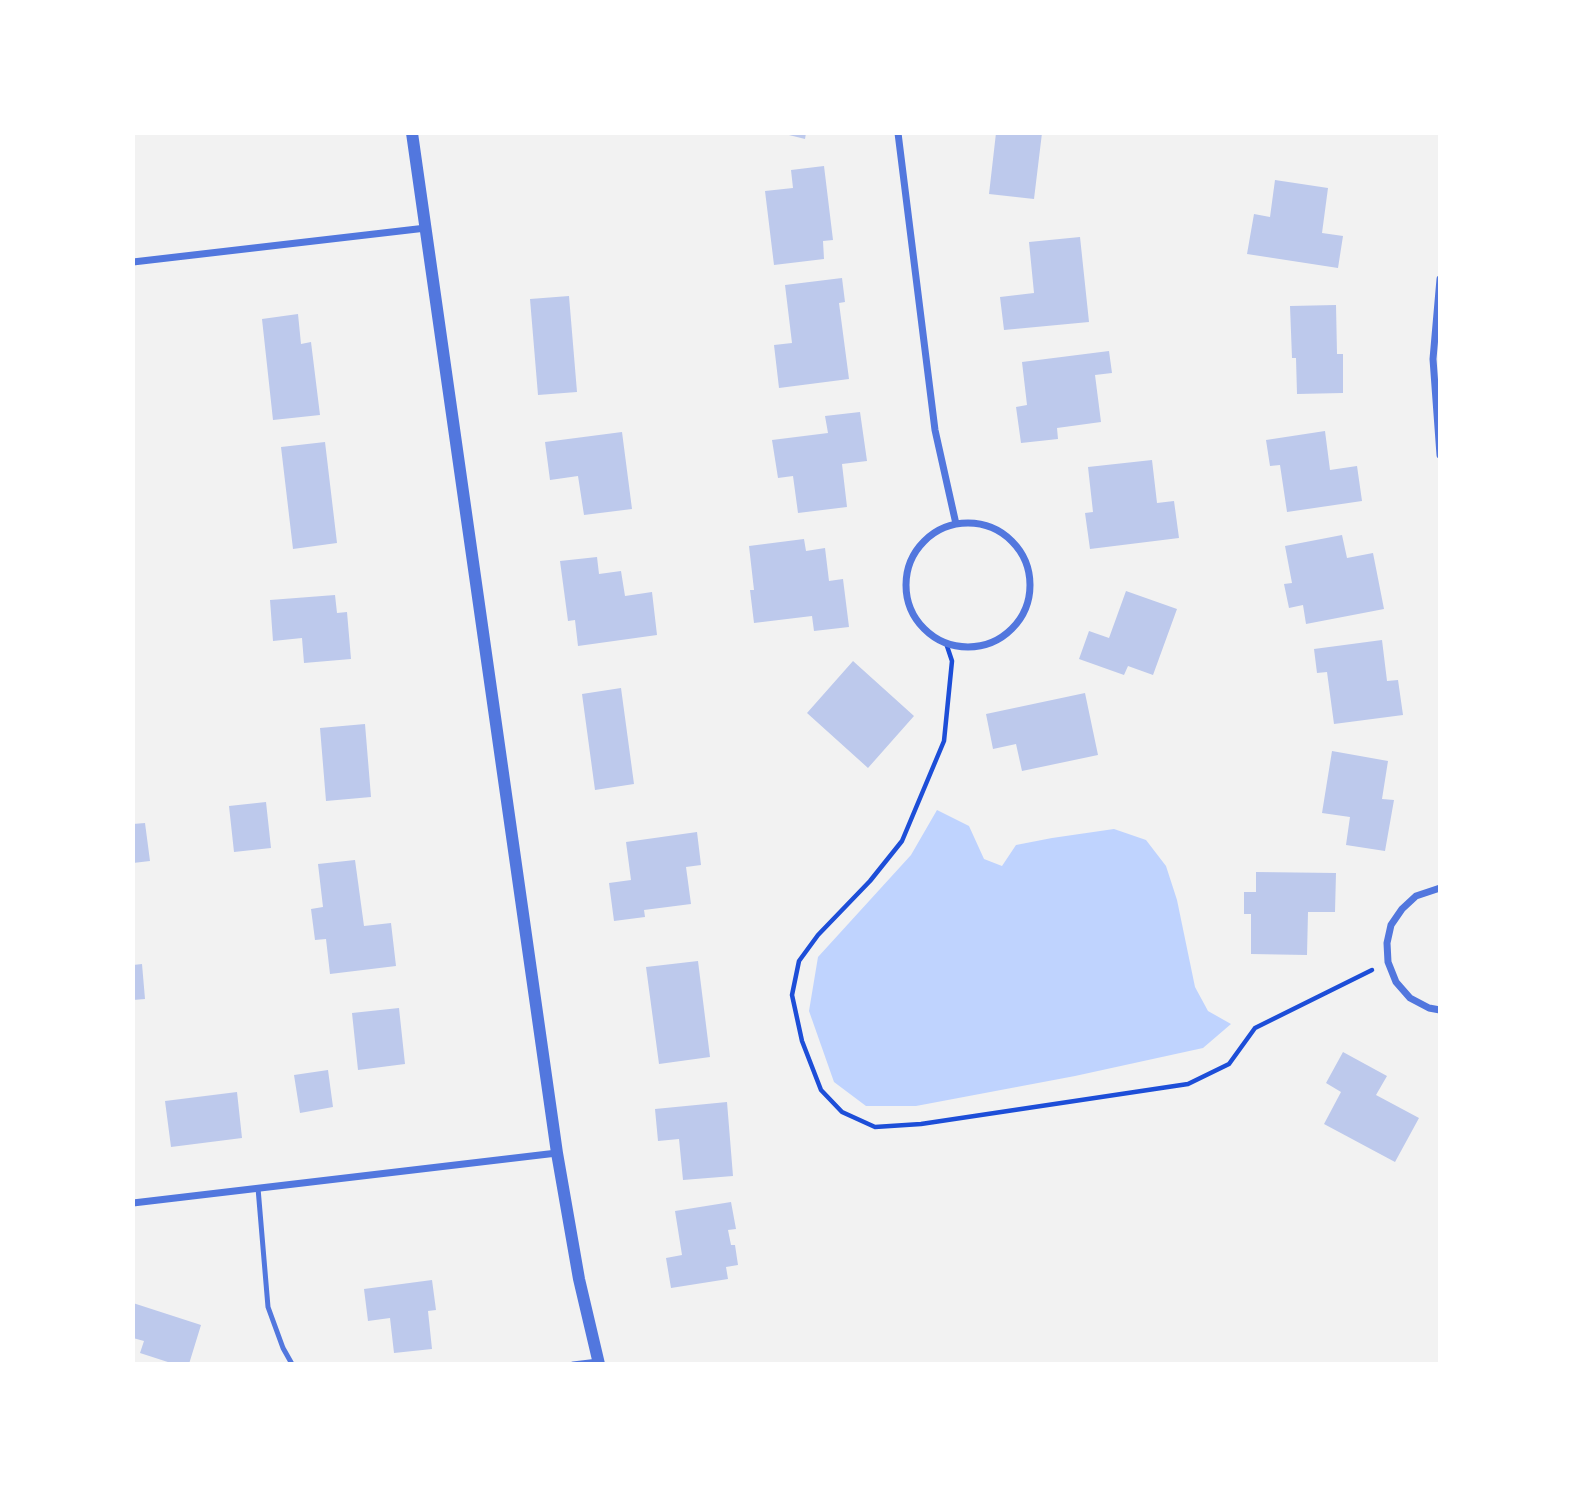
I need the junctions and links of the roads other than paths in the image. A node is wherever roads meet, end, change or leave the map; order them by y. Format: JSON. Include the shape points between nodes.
{"nodes":[{"id":1,"x":412,"y":133,"type":"edge"},
{"id":2,"x":898,"y":133,"type":"edge"},
{"id":3,"x":427,"y":228,"type":"junction"},
{"id":4,"x":133,"y":262,"type":"edge"},
{"id":5,"x":1440,"y":279,"type":"edge"},
{"id":6,"x":1440,"y":455,"type":"edge"},
{"id":7,"x":956,"y":524,"type":"junction"},
{"id":8,"x":1440,"y":888,"type":"edge"},
{"id":9,"x":1440,"y":1010,"type":"edge"},
{"id":10,"x":558,"y":1153,"type":"junction"},
{"id":11,"x":258,"y":1188,"type":"junction"},
{"id":12,"x":133,"y":1203,"type":"edge"},
{"id":13,"x":599,"y":1363,"type":"edge"},
{"id":14,"x":292,"y":1364,"type":"edge"},
{"id":15,"x":573,"y":1364,"type":"edge"}],
"edges":[{"from":1,"to":3,"type":"street"},
{"from":2,"to":7,"type":"street","via":[[935,430]]},
{"from":3,"to":4,"type":"street"},
{"from":3,"to":10,"type":"street"},
{"from":5,"to":6,"type":"street","via":[[1433,359]]},
{"from":7,"to":7,"type":"street","via":[[987,526],[1013,542],[1030,580],[1020,619],[1006,634],[987,644],[946,643],[929,633],[908,600],[911,560],[922,543]]},
{"from":8,"to":9,"type":"street","via":[[1416,896],[1402,909],[1391,925],[1387,943],[1396,982],[1410,998]]},
{"from":10,"to":11,"type":"street"},
{"from":10,"to":13,"type":"street","via":[[579,1279]]},
{"from":11,"to":12,"type":"street"},
{"from":11,"to":14,"type":"lane","via":[[268,1307]]},
{"from":13,"to":15,"type":"lane"}]}
